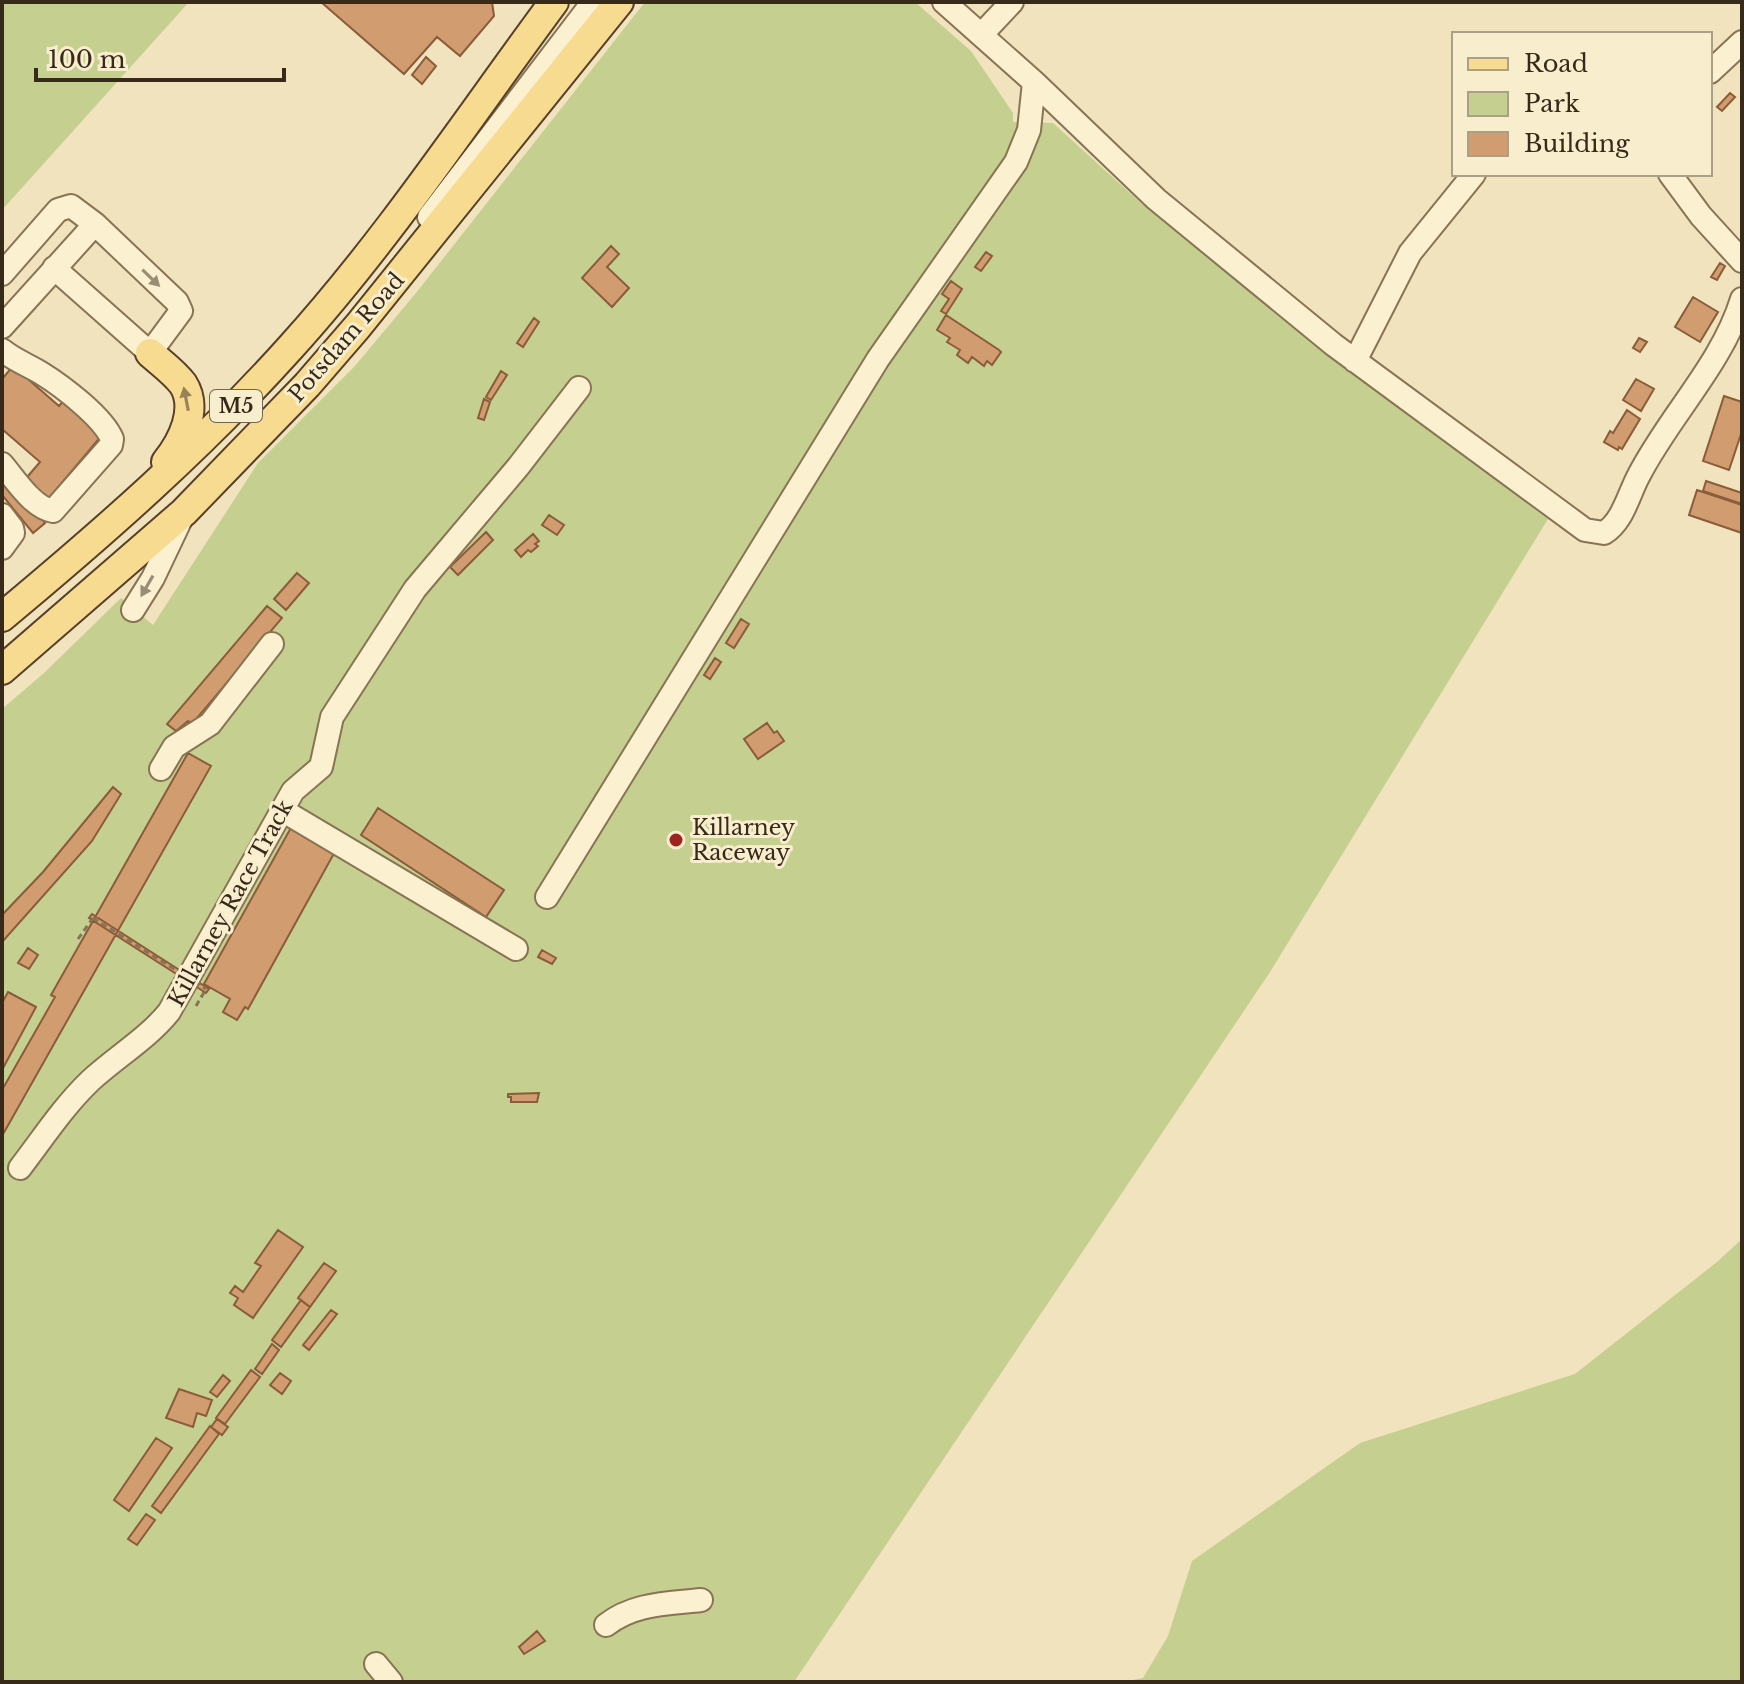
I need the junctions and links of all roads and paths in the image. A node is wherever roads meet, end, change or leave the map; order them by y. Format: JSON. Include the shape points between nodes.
{"nodes":[{"id":1,"x":619,"y":2,"type":"edge"},
{"id":2,"x":944,"y":2,"type":"edge"},
{"id":3,"x":1012,"y":2,"type":"edge"},
{"id":4,"x":577,"y":9,"type":"edge"},
{"id":5,"x":982,"y":34,"type":"junction"},
{"id":6,"x":1742,"y":42,"type":"edge"},
{"id":7,"x":1712,"y":70,"type":"edge"},
{"id":8,"x":1034,"y":82,"type":"junction"},
{"id":9,"x":1472,"y":176,"type":"edge"},
{"id":10,"x":1671,"y":176,"type":"edge"},
{"id":11,"x":95,"y":224,"type":"junction"},
{"id":12,"x":1742,"y":261,"type":"edge"},
{"id":13,"x":54,"y":268,"type":"junction"},
{"id":14,"x":2,"y":274,"type":"edge"},
{"id":15,"x":1742,"y":299,"type":"edge"},
{"id":16,"x":2,"y":327,"type":"edge"},
{"id":17,"x":150,"y":353,"type":"junction"},
{"id":18,"x":6,"y":360,"type":"edge"},
{"id":19,"x":1355,"y":361,"type":"junction"},
{"id":20,"x":579,"y":388,"type":"dead end"},
{"id":21,"x":2,"y":464,"type":"edge"},
{"id":22,"x":124,"y":512,"type":"junction"},
{"id":23,"x":184,"y":512,"type":"junction"},
{"id":24,"x":2,"y":515,"type":"edge"},
{"id":25,"x":2,"y":548,"type":"edge"},
{"id":26,"x":133,"y":610,"type":"dead end"},
{"id":27,"x":2,"y":617,"type":"edge"},
{"id":28,"x":2,"y":633,"type":"edge"},
{"id":29,"x":272,"y":644,"type":"dead end"},
{"id":30,"x":2,"y":656,"type":"edge"},
{"id":31,"x":2,"y":670,"type":"edge"},
{"id":32,"x":161,"y":769,"type":"dead end"},
{"id":33,"x":282,"y":810,"type":"junction"},
{"id":34,"x":547,"y":897,"type":"dead end"},
{"id":35,"x":78,"y":939,"type":"dead end"},
{"id":36,"x":516,"y":949,"type":"dead end"},
{"id":37,"x":193,"y":1013,"type":"dead end"},
{"id":38,"x":20,"y":1168,"type":"dead end"},
{"id":39,"x":701,"y":1600,"type":"dead end"},
{"id":40,"x":606,"y":1625,"type":"dead end"},
{"id":41,"x":376,"y":1664,"type":"dead end"},
{"id":42,"x":391,"y":1682,"type":"edge"}],
"edges":[{"from":1,"to":4,"type":"main road","name":"Potsdam Road","number":"M5"},
{"from":2,"to":5,"type":"street"},
{"from":3,"to":5,"type":"street"},
{"from":4,"to":22,"type":"main road","name":"Potsdam Road","number":"M5","via":[[237,405]]},
{"from":4,"to":23,"type":"main road","name":"Potsdam Road","number":"M5","via":[[358,326]]},
{"from":4,"to":28,"type":"street","via":[[290,363],[184,474]]},
{"from":4,"to":30,"type":"street","via":[[360,306],[302,374],[182,498]]},
{"from":5,"to":8,"type":"street"},
{"from":6,"to":7,"type":"street"},
{"from":8,"to":19,"type":"street","via":[[1156,199]]},
{"from":8,"to":34,"type":"street","via":[[1029,130],[1016,162],[878,359]]},
{"from":9,"to":19,"type":"street","via":[[1410,253]]},
{"from":10,"to":12,"type":"street"},
{"from":11,"to":13,"type":"street"},
{"from":11,"to":14,"type":"street","via":[[74,207],[63,207]]},
{"from":11,"to":17,"type":"street","one_way":true,"via":[[180,307],[177,319]]},
{"from":13,"to":16,"type":"street"},
{"from":13,"to":17,"type":"street"},
{"from":15,"to":19,"type":"street","via":[[1724,343],[1654,446],[1617,519],[1604,533],[1576,525]]},
{"from":22,"to":17,"type":"main road","one_way":true,"via":[[171,455],[189,411],[185,387]]},
{"from":18,"to":21,"type":"street","via":[[43,374],[86,408],[111,434],[112,442],[53,511],[37,504]]},
{"from":20,"to":33,"type":"street","name":"Killarney Race Track","via":[[415,589],[332,717],[321,767],[293,791]]},
{"from":22,"to":27,"type":"main road","name":"Potsdam Road","number":"M5"},
{"from":23,"to":26,"type":"street","one_way":true},
{"from":23,"to":31,"type":"main road","name":"Potsdam Road","number":"M5"},
{"from":24,"to":25,"type":"street","via":[[13,533]]},
{"from":29,"to":32,"type":"street","via":[[210,724],[174,747]]},
{"from":33,"to":36,"type":"street"},
{"from":33,"to":38,"type":"street","name":"Killarney Race Track","via":[[169,1012],[69,1102]]},
{"from":35,"to":37,"type":"path","bridge":true,"via":[[93,918],[206,989]]},
{"from":39,"to":40,"type":"street","via":[[635,1608]]},
{"from":41,"to":42,"type":"street"}]}
